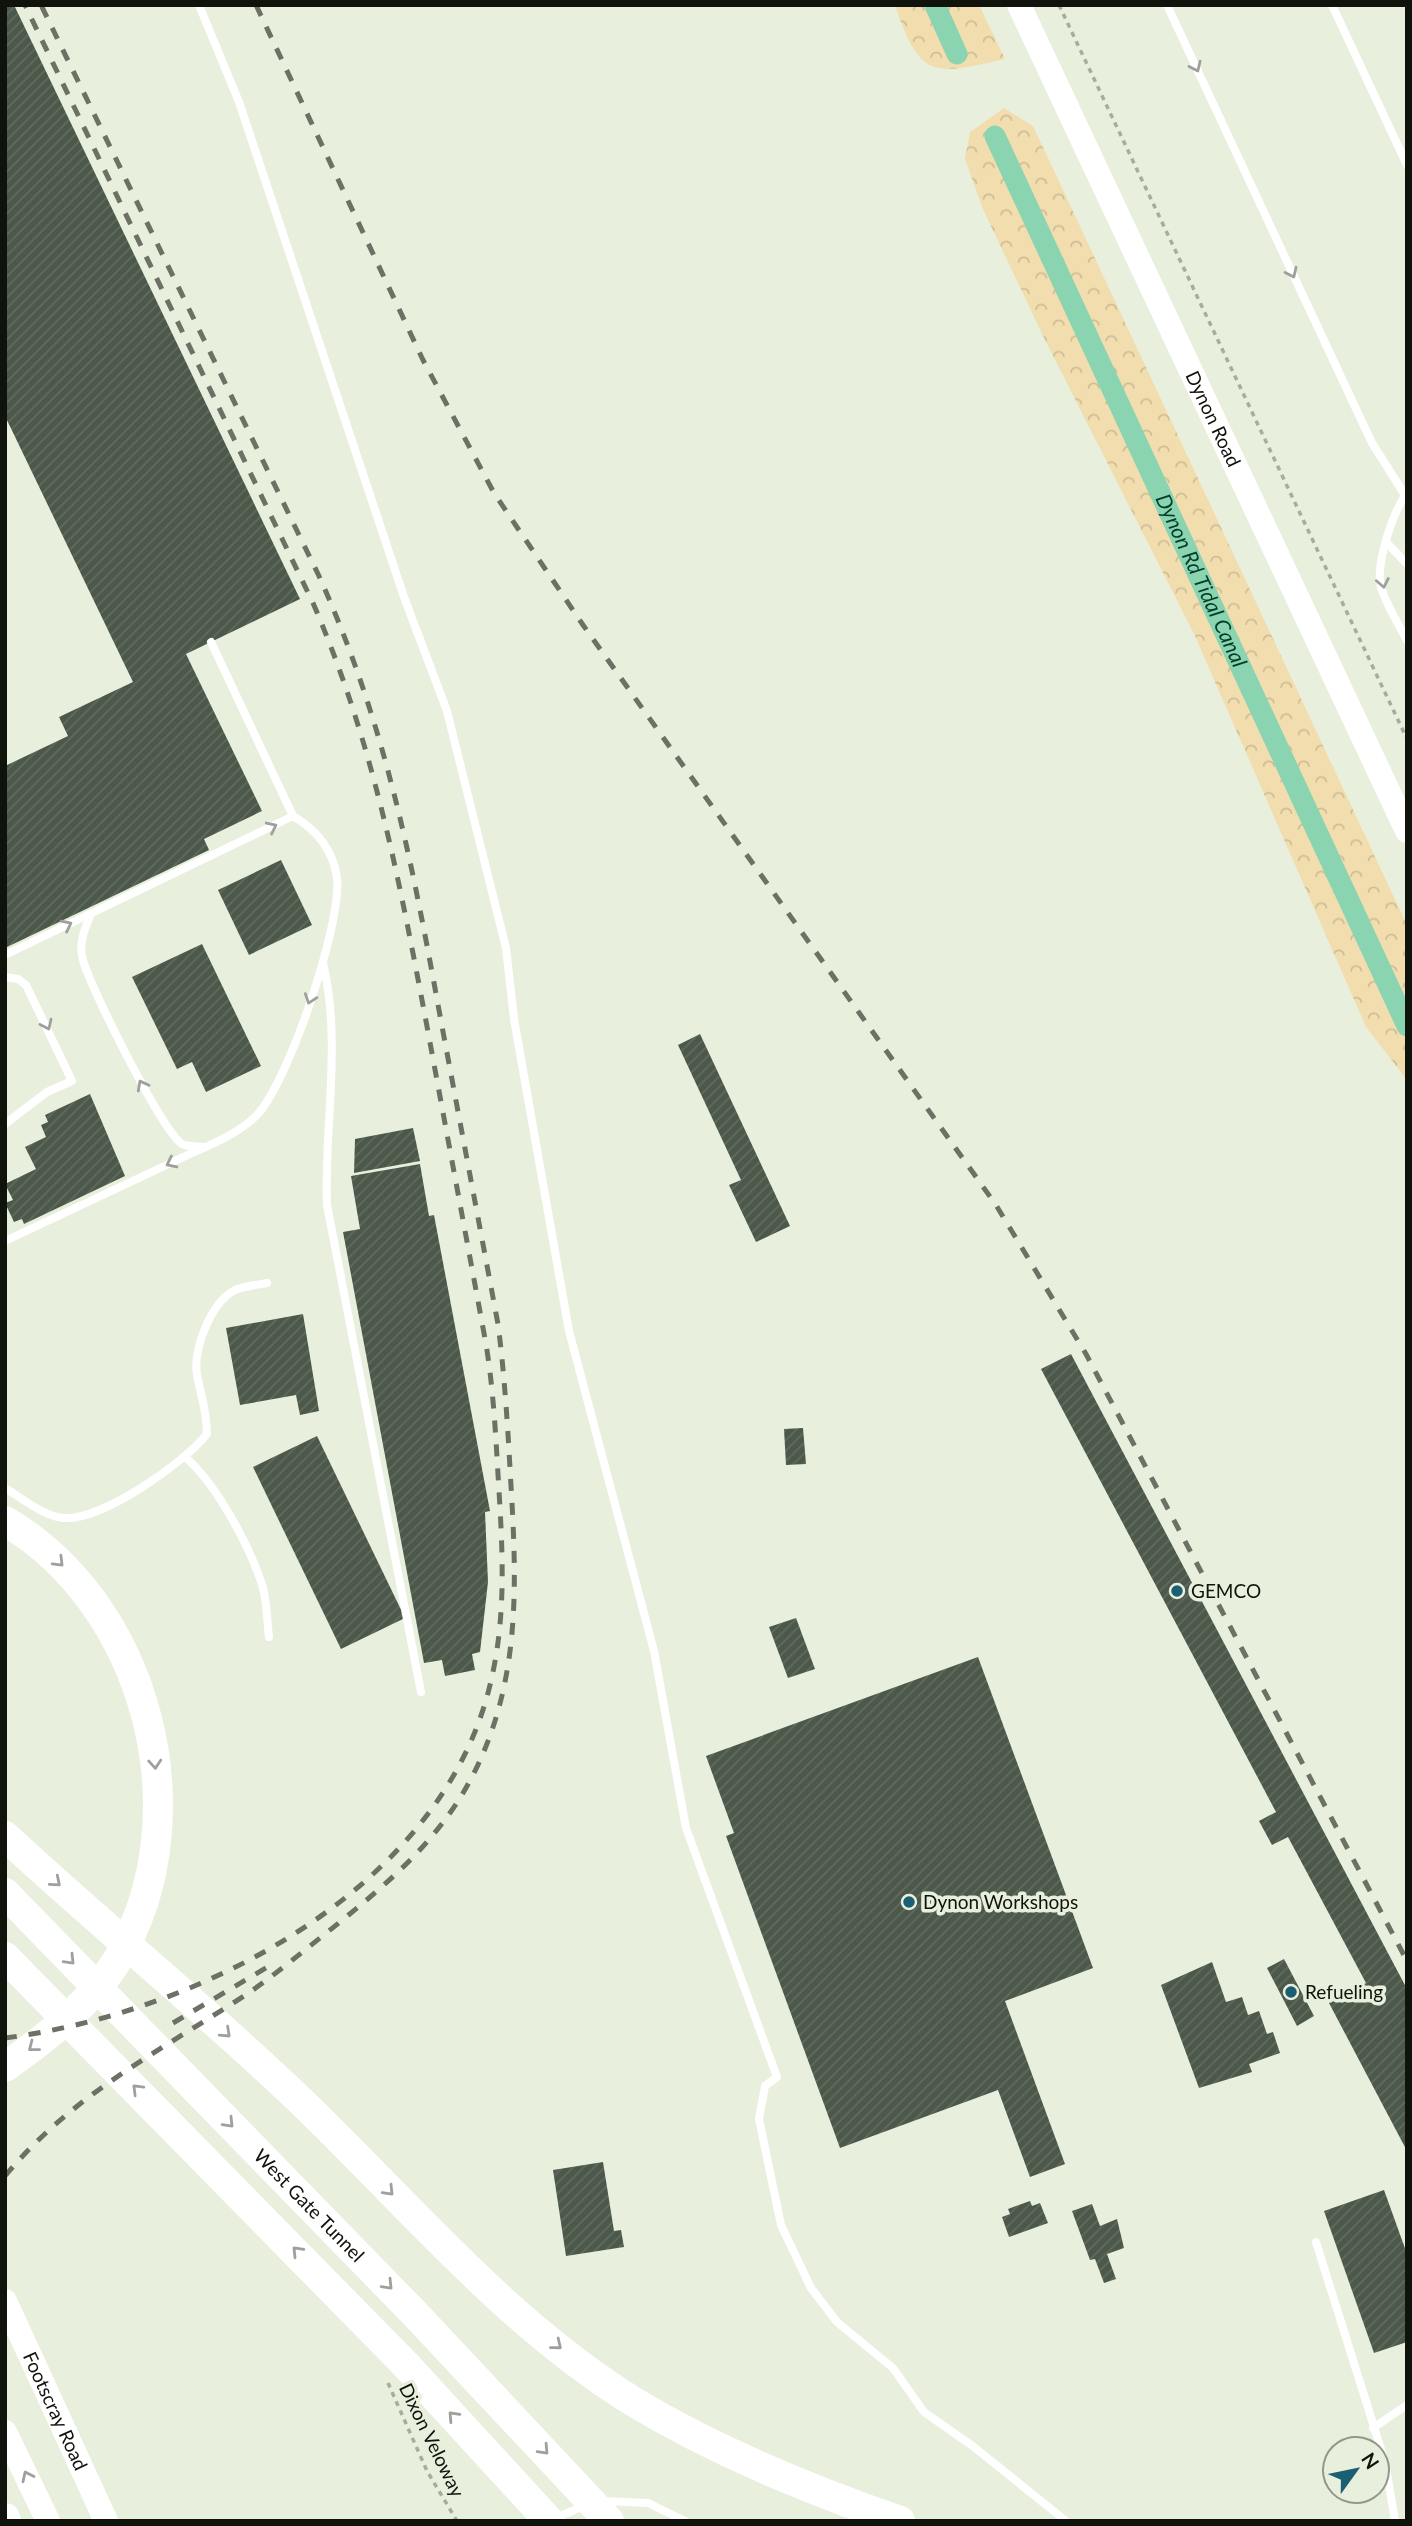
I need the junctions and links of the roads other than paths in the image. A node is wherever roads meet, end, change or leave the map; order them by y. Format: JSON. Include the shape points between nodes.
{"nodes":[{"id":1,"x":199,"y":5,"type":"edge"},
{"id":2,"x":1018,"y":5,"type":"edge"},
{"id":3,"x":1167,"y":5,"type":"edge"},
{"id":4,"x":1332,"y":5,"type":"edge"},
{"id":5,"x":1407,"y":165,"type":"edge"},
{"id":6,"x":1406,"y":494,"type":"edge"},
{"id":7,"x":1387,"y":543,"type":"junction"},
{"id":8,"x":1407,"y":564,"type":"edge"},
{"id":9,"x":1407,"y":641,"type":"edge"},
{"id":10,"x":211,"y":642,"type":"dead end"},
{"id":11,"x":293,"y":816,"type":"junction"},
{"id":12,"x":1407,"y":831,"type":"edge"},
{"id":13,"x":91,"y":914,"type":"junction"},
{"id":14,"x":5,"y":955,"type":"edge"},
{"id":15,"x":323,"y":960,"type":"junction"},
{"id":16,"x":5,"y":977,"type":"edge"},
{"id":17,"x":5,"y":1124,"type":"edge"},
{"id":18,"x":204,"y":1147,"type":"junction"},
{"id":19,"x":5,"y":1241,"type":"edge"},
{"id":20,"x":267,"y":1283,"type":"dead end"},
{"id":21,"x":185,"y":1457,"type":"junction"},
{"id":22,"x":5,"y":1488,"type":"edge"},
{"id":23,"x":5,"y":1521,"type":"edge"},
{"id":24,"x":269,"y":1637,"type":"dead end"},
{"id":25,"x":421,"y":1692,"type":"dead end"},
{"id":26,"x":5,"y":1836,"type":"edge"},
{"id":27,"x":5,"y":1893,"type":"edge"},
{"id":28,"x":5,"y":1957,"type":"edge"},
{"id":29,"x":5,"y":2067,"type":"edge"},
{"id":30,"x":1316,"y":2242,"type":"dead end"},
{"id":31,"x":5,"y":2301,"type":"edge"},
{"id":32,"x":1407,"y":2404,"type":"edge"},
{"id":33,"x":1373,"y":2428,"type":"junction"},
{"id":34,"x":5,"y":2431,"type":"edge"},
{"id":35,"x":48,"y":2521,"type":"edge"},
{"id":36,"x":106,"y":2521,"type":"edge"},
{"id":37,"x":550,"y":2521,"type":"edge"},
{"id":38,"x":609,"y":2521,"type":"edge"},
{"id":39,"x":685,"y":2521,"type":"edge"},
{"id":40,"x":900,"y":2521,"type":"edge"},
{"id":41,"x":1066,"y":2521,"type":"edge"},
{"id":42,"x":1395,"y":2521,"type":"edge"}],
"edges":[{"from":1,"to":41,"type":"lane","via":[[239,102],[404,597],[447,711],[468,790],[506,948],[514,1019],[569,1331],[654,1651],[686,1828],[777,2077],[765,2086],[759,2119],[781,2225],[811,2287],[837,2322],[893,2368],[924,2412]]},
{"from":2,"to":12,"type":"main road","name":"Dynon Road"},
{"from":3,"to":6,"type":"lane","one_way":true,"via":[[1372,443]]},
{"from":4,"to":5,"type":"lane"},
{"from":6,"to":7,"type":"lane"},
{"from":7,"to":8,"type":"lane"},
{"from":7,"to":9,"type":"lane","one_way":true,"via":[[1381,586]]},
{"from":10,"to":11,"type":"lane"},
{"from":13,"to":11,"type":"lane","one_way":true},
{"from":11,"to":15,"type":"lane","via":[[312,827],[326,843],[337,878],[334,920]]},
{"from":14,"to":13,"type":"lane","one_way":true},
{"from":18,"to":13,"type":"lane","one_way":true,"via":[[183,1144],[164,1125],[140,1082],[82,960],[82,934]]},
{"from":15,"to":18,"type":"lane","one_way":true,"via":[[268,1102],[239,1129]]},
{"from":15,"to":25,"type":"lane","via":[[334,1042],[327,1205]]},
{"from":16,"to":17,"type":"lane","one_way":true,"via":[[26,985],[72,1081],[47,1092]]},
{"from":18,"to":19,"type":"lane","one_way":true},
{"from":20,"to":21,"type":"lane","via":[[234,1290],[198,1341],[197,1374],[207,1412],[207,1434]]},
{"from":21,"to":22,"type":"lane","via":[[103,1508],[81,1516],[62,1518]]},
{"from":21,"to":24,"type":"lane","via":[[203,1472],[227,1509],[263,1588]]},
{"from":23,"to":29,"type":"highway","one_way":true,"via":[[44,1548],[70,1574],[117,1639],[152,1737],[158,1799],[147,1889],[120,1955],[104,1980],[40,2041]]},
{"from":26,"to":40,"type":"highway","one_way":true,"via":[[126,1940],[307,2108],[444,2248],[582,2366],[710,2443],[829,2496]]},
{"from":27,"to":38,"type":"highway","name":"West Gate Tunnel","one_way":true,"via":[[417,2316]]},
{"from":37,"to":28,"type":"highway","one_way":true,"via":[[386,2344]]},
{"from":30,"to":33,"type":"lane"},
{"from":31,"to":36,"type":"main road","name":"Footscray Road"},
{"from":32,"to":33,"type":"lane"},
{"from":33,"to":42,"type":"lane","via":[[1385,2462]]},
{"from":35,"to":34,"type":"main road","one_way":true},
{"from":37,"to":39,"type":"lane","via":[[577,2507],[617,2501],[648,2503]]}]}
